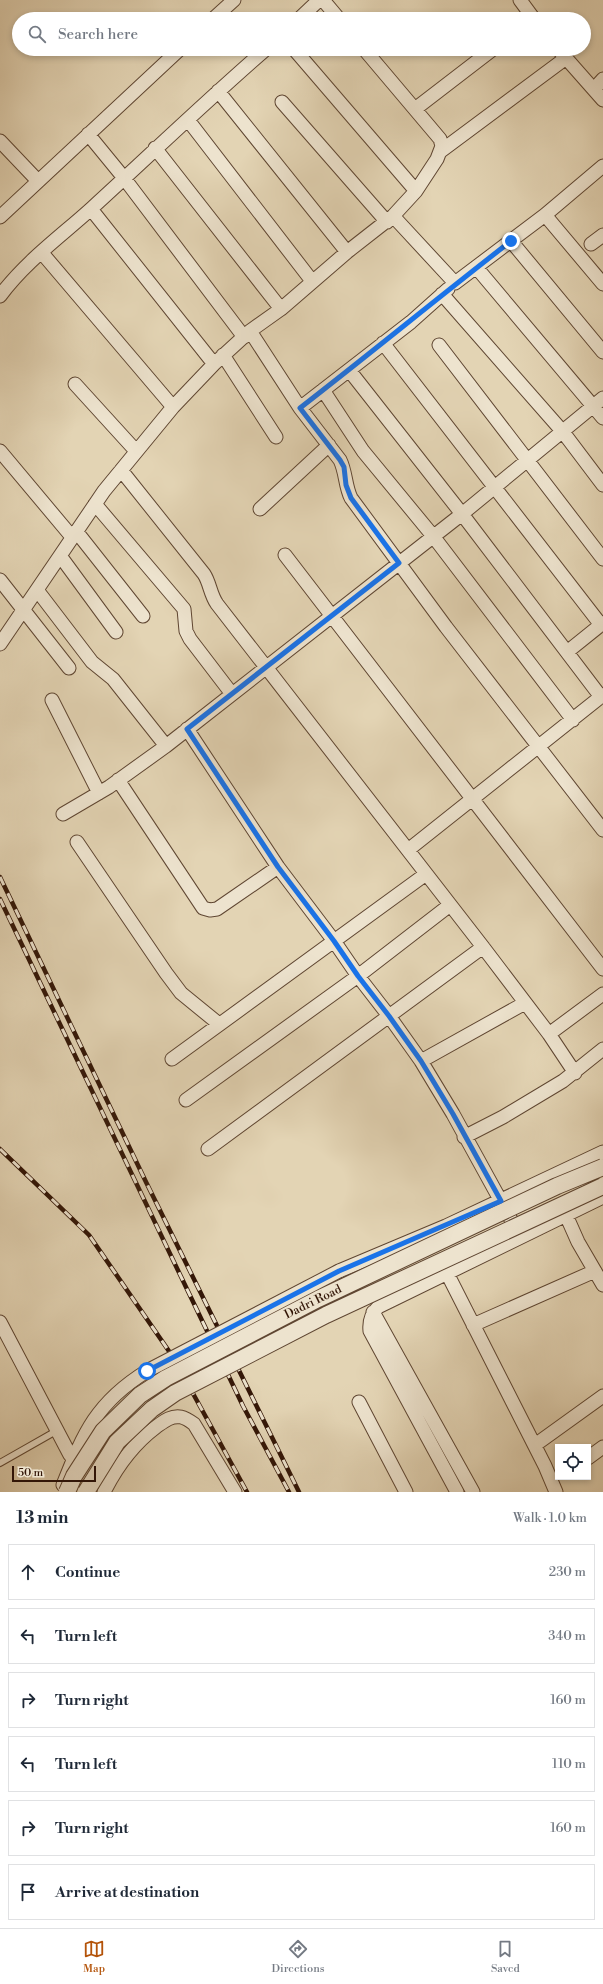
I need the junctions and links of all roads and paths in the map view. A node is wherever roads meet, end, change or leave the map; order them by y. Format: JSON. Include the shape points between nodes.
{"nodes":[{"id":1,"x":234,"y":0,"type":"edge"},
{"id":2,"x":319,"y":0,"type":"edge"},
{"id":3,"x":323,"y":0,"type":"edge"},
{"id":4,"x":520,"y":0,"type":"edge"},
{"id":5,"x":221,"y":12,"type":"edge"},
{"id":6,"x":306,"y":12,"type":"edge"},
{"id":7,"x":333,"y":12,"type":"edge"},
{"id":8,"x":529,"y":12,"type":"edge"},
{"id":9,"x":172,"y":56,"type":"edge"},
{"id":10,"x":258,"y":56,"type":"edge"},
{"id":11,"x":300,"y":56,"type":"edge"},
{"id":12,"x":370,"y":56,"type":"edge"},
{"id":13,"x":484,"y":56,"type":"edge"},
{"id":14,"x":560,"y":56,"type":"edge"},
{"id":15,"x":564,"y":56,"type":"edge"},
{"id":16,"x":598,"y":84,"type":"edge"},
{"id":17,"x":218,"y":91,"type":"junction"},
{"id":18,"x":603,"y":100,"type":"edge"},
{"id":19,"x":282,"y":102,"type":"dead end"},
{"id":20,"x":415,"y":108,"type":"junction"},
{"id":21,"x":188,"y":120,"type":"junction"},
{"id":22,"x":88,"y":134,"type":"junction"},
{"id":23,"x":0,"y":141,"type":"edge"},
{"id":24,"x":156,"y":148,"type":"junction"},
{"id":25,"x":441,"y":151,"type":"junction"},
{"id":26,"x":603,"y":166,"type":"edge"},
{"id":27,"x":124,"y":178,"type":"junction"},
{"id":28,"x":38,"y":181,"type":"junction"},
{"id":29,"x":416,"y":191,"type":"junction"},
{"id":30,"x":91,"y":209,"type":"junction"},
{"id":31,"x":545,"y":215,"type":"junction"},
{"id":32,"x":0,"y":217,"type":"edge"},
{"id":33,"x":390,"y":219,"type":"junction"},
{"id":34,"x":603,"y":234,"type":"edge"},
{"id":35,"x":511,"y":241,"type":"junction"},
{"id":36,"x":591,"y":244,"type":"dead end"},
{"id":37,"x":347,"y":252,"type":"junction"},
{"id":38,"x":42,"y":253,"type":"junction"},
{"id":39,"x":476,"y":267,"type":"junction"},
{"id":40,"x":312,"y":281,"type":"junction"},
{"id":41,"x":455,"y":283,"type":"junction"},
{"id":42,"x":603,"y":284,"type":"edge"},
{"id":43,"x":442,"y":294,"type":"junction"},
{"id":44,"x":0,"y":296,"type":"edge"},
{"id":45,"x":281,"y":309,"type":"junction"},
{"id":46,"x":247,"y":334,"type":"junction"},
{"id":47,"x":383,"y":343,"type":"junction"},
{"id":48,"x":439,"y":345,"type":"dead end"},
{"id":49,"x":603,"y":352,"type":"edge"},
{"id":50,"x":218,"y":360,"type":"junction"},
{"id":51,"x":349,"y":370,"type":"junction"},
{"id":52,"x":75,"y":384,"type":"dead end"},
{"id":53,"x":323,"y":390,"type":"junction"},
{"id":54,"x":598,"y":402,"type":"edge"},
{"id":55,"x":173,"y":407,"type":"junction"},
{"id":56,"x":300,"y":408,"type":"junction"},
{"id":57,"x":603,"y":418,"type":"edge"},
{"id":58,"x":563,"y":432,"type":"junction"},
{"id":59,"x":276,"y":437,"type":"dead end"},
{"id":60,"x":329,"y":445,"type":"junction"},
{"id":61,"x":0,"y":451,"type":"edge"},
{"id":62,"x":136,"y":451,"type":"junction"},
{"id":63,"x":527,"y":461,"type":"junction"},
{"id":64,"x":120,"y":470,"type":"junction"},
{"id":65,"x":603,"y":485,"type":"edge"},
{"id":66,"x":495,"y":487,"type":"junction"},
{"id":67,"x":95,"y":504,"type":"junction"},
{"id":68,"x":260,"y":508,"type":"dead end"},
{"id":69,"x":462,"y":514,"type":"junction"},
{"id":70,"x":74,"y":534,"type":"junction"},
{"id":71,"x":433,"y":536,"type":"junction"},
{"id":72,"x":285,"y":555,"type":"dead end"},
{"id":73,"x":60,"y":557,"type":"junction"},
{"id":74,"x":603,"y":559,"type":"edge"},
{"id":75,"x":399,"y":563,"type":"junction"},
{"id":76,"x":0,"y":580,"type":"edge"},
{"id":77,"x":38,"y":590,"type":"junction"},
{"id":78,"x":24,"y":609,"type":"junction"},
{"id":79,"x":332,"y":615,"type":"junction"},
{"id":80,"x":143,"y":616,"type":"dead end"},
{"id":81,"x":602,"y":624,"type":"edge"},
{"id":82,"x":116,"y":632,"type":"dead end"},
{"id":83,"x":0,"y":644,"type":"edge"},
{"id":84,"x":568,"y":652,"type":"junction"},
{"id":85,"x":69,"y":668,"type":"dead end"},
{"id":86,"x":266,"y":668,"type":"junction"},
{"id":87,"x":232,"y":694,"type":"junction"},
{"id":88,"x":602,"y":696,"type":"edge"},
{"id":89,"x":52,"y":700,"type":"dead end"},
{"id":90,"x":573,"y":720,"type":"junction"},
{"id":91,"x":187,"y":729,"type":"junction"},
{"id":92,"x":166,"y":746,"type":"junction"},
{"id":93,"x":539,"y":747,"type":"junction"},
{"id":94,"x":118,"y":780,"type":"junction"},
{"id":95,"x":99,"y":793,"type":"junction"},
{"id":96,"x":473,"y":800,"type":"junction"},
{"id":97,"x":63,"y":814,"type":"dead end"},
{"id":98,"x":603,"y":830,"type":"edge"},
{"id":99,"x":77,"y":842,"type":"dead end"},
{"id":100,"x":408,"y":850,"type":"junction"},
{"id":101,"x":278,"y":867,"type":"junction"},
{"id":102,"x":426,"y":874,"type":"junction"},
{"id":103,"x":450,"y":905,"type":"junction"},
{"id":104,"x":334,"y":941,"type":"junction"},
{"id":105,"x":483,"y":947,"type":"junction"},
{"id":106,"x":603,"y":969,"type":"edge"},
{"id":107,"x":358,"y":976,"type":"junction"},
{"id":108,"x":603,"y":994,"type":"edge"},
{"id":109,"x":525,"y":1003,"type":"junction"},
{"id":110,"x":389,"y":1016,"type":"junction"},
{"id":111,"x":219,"y":1024,"type":"junction"},
{"id":112,"x":549,"y":1034,"type":"junction"},
{"id":113,"x":603,"y":1049,"type":"edge"},
{"id":114,"x":172,"y":1059,"type":"dead end"},
{"id":115,"x":421,"y":1061,"type":"junction"},
{"id":116,"x":575,"y":1073,"type":"junction"},
{"id":117,"x":186,"y":1100,"type":"dead end"},
{"id":118,"x":464,"y":1137,"type":"junction"},
{"id":119,"x":208,"y":1149,"type":"dead end"},
{"id":120,"x":603,"y":1152,"type":"edge"},
{"id":121,"x":603,"y":1167,"type":"edge"},
{"id":122,"x":603,"y":1186,"type":"edge"},
{"id":123,"x":603,"y":1197,"type":"edge"},
{"id":124,"x":501,"y":1201,"type":"junction"},
{"id":125,"x":566,"y":1215,"type":"junction"},
{"id":126,"x":520,"y":1236,"type":"junction"},
{"id":127,"x":595,"y":1271,"type":"junction"},
{"id":128,"x":447,"y":1273,"type":"junction"},
{"id":129,"x":603,"y":1285,"type":"edge"},
{"id":130,"x":373,"y":1312,"type":"junction"},
{"id":131,"x":0,"y":1322,"type":"edge"},
{"id":132,"x":473,"y":1325,"type":"junction"},
{"id":133,"x":603,"y":1396,"type":"edge"},
{"id":134,"x":359,"y":1402,"type":"dead end"},
{"id":135,"x":58,"y":1430,"type":"junction"},
{"id":136,"x":534,"y":1445,"type":"junction"},
{"id":137,"x":603,"y":1447,"type":"edge"},
{"id":138,"x":70,"y":1455,"type":"dead end"},
{"id":139,"x":591,"y":1456,"type":"edge"},
{"id":140,"x":0,"y":1463,"type":"edge"},
{"id":141,"x":557,"y":1484,"type":"edge"},
{"id":142,"x":60,"y":1492,"type":"edge"},
{"id":143,"x":67,"y":1492,"type":"edge"},
{"id":144,"x":86,"y":1492,"type":"edge"},
{"id":145,"x":104,"y":1492,"type":"edge"},
{"id":146,"x":236,"y":1492,"type":"edge"},
{"id":147,"x":406,"y":1492,"type":"edge"},
{"id":148,"x":456,"y":1492,"type":"edge"},
{"id":149,"x":473,"y":1492,"type":"edge"}],
"edges":[{"from":1,"to":5,"type":"street"},
{"from":2,"to":6,"type":"street"},
{"from":3,"to":7,"type":"street"},
{"from":4,"to":8,"type":"street"},
{"from":9,"to":22,"type":"street"},
{"from":10,"to":17,"type":"street"},
{"from":11,"to":29,"type":"street"},
{"from":12,"to":20,"type":"street"},
{"from":13,"to":20,"type":"street"},
{"from":14,"to":25,"type":"street"},
{"from":15,"to":16,"type":"street"},
{"from":16,"to":18,"type":"street"},
{"from":17,"to":21,"type":"street"},
{"from":17,"to":37,"type":"street"},
{"from":19,"to":33,"type":"street"},
{"from":20,"to":25,"type":"street","via":[[440,139]]},
{"from":21,"to":24,"type":"street"},
{"from":21,"to":40,"type":"street"},
{"from":22,"to":27,"type":"street"},
{"from":22,"to":28,"type":"street"},
{"from":23,"to":28,"type":"street"},
{"from":24,"to":27,"type":"street"},
{"from":24,"to":45,"type":"street"},
{"from":25,"to":29,"type":"street"},
{"from":26,"to":31,"type":"street"},
{"from":27,"to":30,"type":"street"},
{"from":27,"to":46,"type":"street"},
{"from":28,"to":32,"type":"street"},
{"from":29,"to":33,"type":"street"},
{"from":30,"to":38,"type":"street"},
{"from":30,"to":50,"type":"street"},
{"from":31,"to":35,"type":"street"},
{"from":31,"to":42,"type":"street"},
{"from":33,"to":37,"type":"street"},
{"from":33,"to":41,"type":"street"},
{"from":34,"to":36,"type":"street"},
{"from":35,"to":39,"type":"street"},
{"from":35,"to":49,"type":"street"},
{"from":37,"to":40,"type":"street"},
{"from":38,"to":44,"type":"street","via":[[18,273]]},
{"from":38,"to":55,"type":"street"},
{"from":39,"to":41,"type":"street"},
{"from":39,"to":54,"type":"street"},
{"from":40,"to":45,"type":"street"},
{"from":41,"to":43,"type":"street"},
{"from":43,"to":47,"type":"street"},
{"from":43,"to":58,"type":"street"},
{"from":45,"to":46,"type":"street"},
{"from":46,"to":50,"type":"street"},
{"from":46,"to":56,"type":"street"},
{"from":47,"to":51,"type":"street"},
{"from":47,"to":66,"type":"street"},
{"from":48,"to":63,"type":"street"},
{"from":50,"to":55,"type":"street"},
{"from":50,"to":59,"type":"street"},
{"from":51,"to":53,"type":"street"},
{"from":51,"to":69,"type":"street"},
{"from":52,"to":62,"type":"street"},
{"from":53,"to":56,"type":"street"},
{"from":53,"to":71,"type":"street","via":[[363,451]]},
{"from":54,"to":57,"type":"street"},
{"from":54,"to":58,"type":"street"},
{"from":55,"to":62,"type":"street"},
{"from":56,"to":60,"type":"street"},
{"from":58,"to":63,"type":"street"},
{"from":58,"to":65,"type":"street"},
{"from":60,"to":68,"type":"street"},
{"from":60,"to":75,"type":"street","via":[[344,467],[346,485],[351,498]]},
{"from":61,"to":70,"type":"street"},
{"from":62,"to":64,"type":"street"},
{"from":63,"to":66,"type":"street"},
{"from":63,"to":74,"type":"street"},
{"from":64,"to":67,"type":"street"},
{"from":64,"to":86,"type":"street","via":[[204,574],[214,601]]},
{"from":66,"to":69,"type":"street"},
{"from":66,"to":81,"type":"street"},
{"from":67,"to":70,"type":"street"},
{"from":67,"to":87,"type":"street","via":[[184,609],[186,631],[190,639]]},
{"from":69,"to":71,"type":"street"},
{"from":69,"to":84,"type":"street"},
{"from":70,"to":73,"type":"street"},
{"from":70,"to":80,"type":"street"},
{"from":71,"to":75,"type":"street"},
{"from":71,"to":90,"type":"street"},
{"from":72,"to":79,"type":"street"},
{"from":73,"to":77,"type":"street"},
{"from":73,"to":82,"type":"street"},
{"from":75,"to":79,"type":"street"},
{"from":75,"to":93,"type":"street"},
{"from":76,"to":78,"type":"street"},
{"from":77,"to":78,"type":"street"},
{"from":77,"to":92,"type":"street","via":[[92,662],[112,679]]},
{"from":78,"to":83,"type":"street"},
{"from":78,"to":85,"type":"street"},
{"from":79,"to":86,"type":"street"},
{"from":79,"to":96,"type":"street"},
{"from":81,"to":84,"type":"street"},
{"from":84,"to":88,"type":"street"},
{"from":86,"to":87,"type":"street"},
{"from":86,"to":100,"type":"street"},
{"from":87,"to":91,"type":"street"},
{"from":88,"to":90,"type":"street"},
{"from":89,"to":95,"type":"street"},
{"from":90,"to":93,"type":"street"},
{"from":91,"to":92,"type":"street"},
{"from":91,"to":101,"type":"street"},
{"from":92,"to":94,"type":"street"},
{"from":93,"to":96,"type":"street"},
{"from":93,"to":98,"type":"street"},
{"from":94,"to":95,"type":"street"},
{"from":94,"to":101,"type":"street","via":[[203,908],[217,909]]},
{"from":95,"to":97,"type":"street"},
{"from":96,"to":100,"type":"street"},
{"from":96,"to":106,"type":"street"},
{"from":99,"to":111,"type":"street","via":[[166,973],[182,993]]},
{"from":100,"to":102,"type":"street"},
{"from":101,"to":104,"type":"street"},
{"from":102,"to":103,"type":"street"},
{"from":102,"to":104,"type":"street"},
{"from":103,"to":105,"type":"street"},
{"from":103,"to":107,"type":"street"},
{"from":104,"to":107,"type":"street"},
{"from":104,"to":111,"type":"street"},
{"from":105,"to":109,"type":"street"},
{"from":105,"to":110,"type":"street"},
{"from":107,"to":110,"type":"street"},
{"from":107,"to":117,"type":"street"},
{"from":108,"to":112,"type":"street"},
{"from":109,"to":112,"type":"street"},
{"from":109,"to":115,"type":"street"},
{"from":110,"to":115,"type":"street"},
{"from":110,"to":119,"type":"street"},
{"from":111,"to":114,"type":"street"},
{"from":112,"to":116,"type":"street"},
{"from":113,"to":116,"type":"street"},
{"from":115,"to":118,"type":"street"},
{"from":116,"to":118,"type":"street","via":[[503,1117]]},
{"from":118,"to":124,"type":"street"},
{"from":120,"to":124,"type":"street"},
{"from":121,"to":143,"type":"street","name":"Dadri Road","bridge":true,"via":[[557,1186],[318,1299],[166,1378],[140,1395],[103,1431],[74,1476]]},
{"from":122,"to":144,"type":"street","name":"Dadri Road","bridge":true,"via":[[326,1315],[195,1381],[152,1409],[117,1442]]},
{"from":123,"to":125,"type":"street"},
{"from":124,"to":126,"type":"street"},
{"from":124,"to":142,"type":"street","bridge":true,"via":[[339,1271],[147,1371],[119,1392],[91,1422]]},
{"from":125,"to":126,"type":"street"},
{"from":125,"to":127,"type":"street"},
{"from":126,"to":128,"type":"street"},
{"from":127,"to":129,"type":"street"},
{"from":127,"to":132,"type":"street"},
{"from":128,"to":130,"type":"street","via":[[378,1307]]},
{"from":128,"to":132,"type":"street"},
{"from":130,"to":148,"type":"street","via":[[370,1331]]},
{"from":130,"to":149,"type":"street"},
{"from":131,"to":135,"type":"street"},
{"from":132,"to":136,"type":"street"},
{"from":133,"to":136,"type":"street"},
{"from":134,"to":147,"type":"street"},
{"from":135,"to":138,"type":"street"},
{"from":135,"to":140,"type":"lane"},
{"from":136,"to":141,"type":"street"},
{"from":137,"to":139,"type":"street"},
{"from":145,"to":146,"type":"street","via":[[130,1449],[166,1420],[176,1417],[186,1418],[194,1424]]}]}
